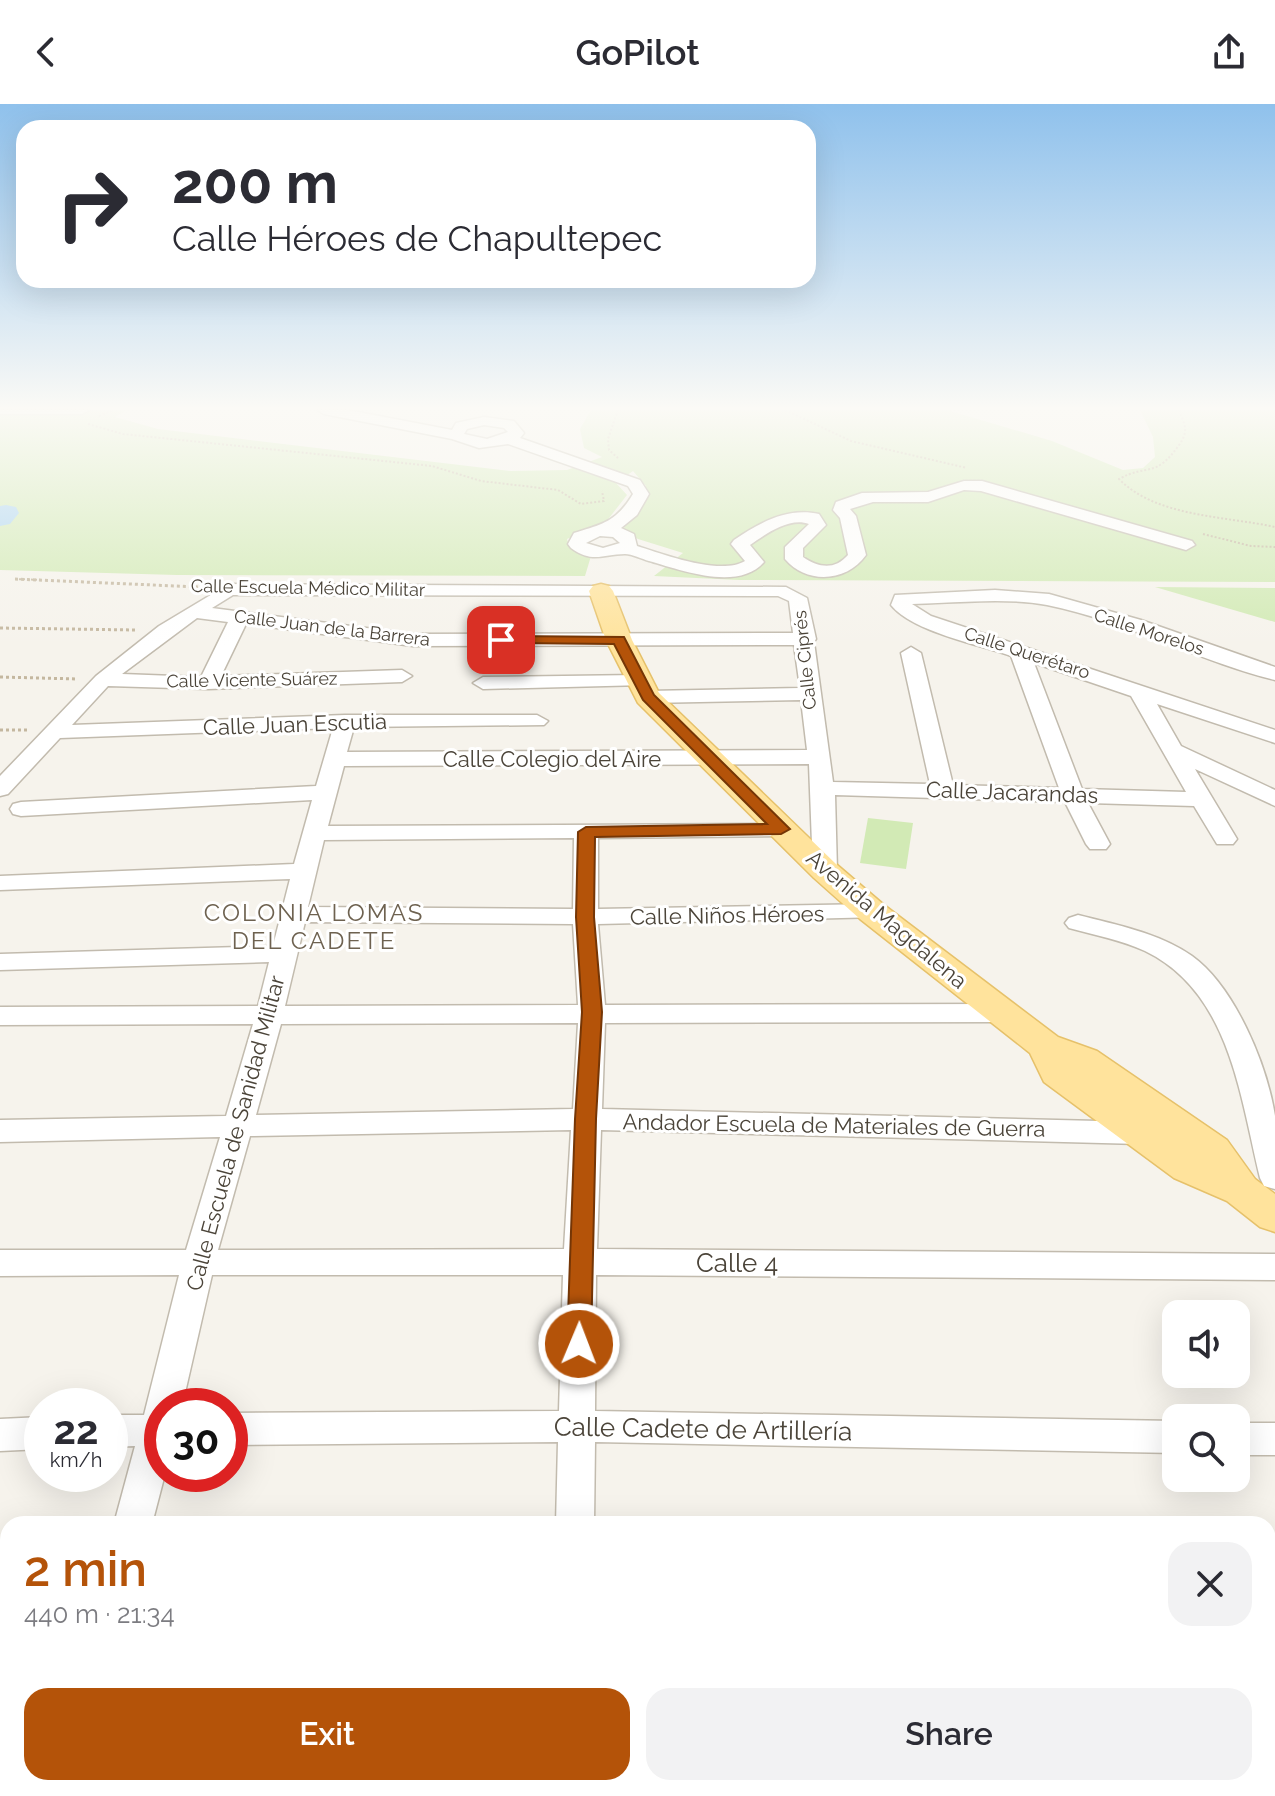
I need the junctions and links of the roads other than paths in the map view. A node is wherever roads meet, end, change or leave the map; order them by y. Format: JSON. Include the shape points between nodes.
{"nodes":[{"id":1,"x":638,"y":489,"type":"edge"},
{"id":2,"x":946,"y":489,"type":"edge"},
{"id":3,"x":987,"y":489,"type":"edge"},
{"id":4,"x":608,"y":531,"type":"junction"},
{"id":5,"x":1186,"y":545,"type":"dead end"},
{"id":6,"x":625,"y":548,"type":"junction"},
{"id":7,"x":601,"y":591,"type":"junction"},
{"id":8,"x":1020,"y":597,"type":"joint"},
{"id":9,"x":195,"y":612,"type":"junction"},
{"id":10,"x":240,"y":617,"type":"junction"},
{"id":11,"x":806,"y":639,"type":"junction"},
{"id":12,"x":413,"y":640,"type":"junction"},
{"id":13,"x":619,"y":640,"type":"junction"},
{"id":14,"x":1019,"y":650,"type":"junction"},
{"id":15,"x":911,"y":653,"type":"dead end"},
{"id":16,"x":1275,"y":674,"type":"edge"},
{"id":17,"x":103,"y":680,"type":"junction"},
{"id":18,"x":208,"y":683,"type":"junction"},
{"id":19,"x":483,"y":683,"type":"dead end"},
{"id":20,"x":643,"y":689,"type":"junction"},
{"id":21,"x":1138,"y":690,"type":"junction"},
{"id":22,"x":809,"y":694,"type":"junction"},
{"id":23,"x":396,"y":699,"type":"junction"},
{"id":24,"x":345,"y":721,"type":"junction"},
{"id":25,"x":537,"y":721,"type":"dead end"},
{"id":26,"x":37,"y":736,"type":"junction"},
{"id":27,"x":1275,"y":737,"type":"edge"},
{"id":28,"x":1171,"y":749,"type":"junction"},
{"id":29,"x":816,"y":757,"type":"junction"},
{"id":30,"x":336,"y":759,"type":"junction"},
{"id":31,"x":712,"y":759,"type":"junction"},
{"id":32,"x":823,"y":788,"type":"junction"},
{"id":33,"x":0,"y":789,"type":"edge"},
{"id":34,"x":943,"y":790,"type":"junction"},
{"id":35,"x":326,"y":792,"type":"junction"},
{"id":36,"x":1072,"y":793,"type":"junction"},
{"id":37,"x":1200,"y":799,"type":"junction"},
{"id":38,"x":1275,"y":799,"type":"edge"},
{"id":39,"x":21,"y":809,"type":"dead end"},
{"id":40,"x":781,"y":829,"type":"junction"},
{"id":41,"x":586,"y":832,"type":"junction"},
{"id":42,"x":316,"y":833,"type":"junction"},
{"id":43,"x":1225,"y":839,"type":"dead end"},
{"id":44,"x":1098,"y":844,"type":"dead end"},
{"id":45,"x":304,"y":871,"type":"junction"},
{"id":46,"x":825,"y":871,"type":"junction"},
{"id":47,"x":0,"y":883,"type":"edge"},
{"id":48,"x":872,"y":912,"type":"junction"},
{"id":49,"x":294,"y":914,"type":"junction"},
{"id":50,"x":585,"y":917,"type":"junction"},
{"id":51,"x":1078,"y":923,"type":"dead end"},
{"id":52,"x":283,"y":954,"type":"junction"},
{"id":53,"x":0,"y":962,"type":"edge"},
{"id":54,"x":592,"y":1012,"type":"junction"},
{"id":55,"x":1002,"y":1013,"type":"junction"},
{"id":56,"x":270,"y":1014,"type":"junction"},
{"id":57,"x":0,"y":1016,"type":"edge"},
{"id":58,"x":1045,"y":1046,"type":"junction"},
{"id":59,"x":585,"y":1119,"type":"junction"},
{"id":60,"x":237,"y":1126,"type":"junction"},
{"id":61,"x":0,"y":1131,"type":"edge"},
{"id":62,"x":1140,"y":1133,"type":"junction"},
{"id":63,"x":1258,"y":1184,"type":"edge"},
{"id":64,"x":1275,"y":1216,"type":"edge"},
{"id":65,"x":199,"y":1261,"type":"junction"},
{"id":66,"x":580,"y":1262,"type":"junction"},
{"id":67,"x":0,"y":1263,"type":"edge"},
{"id":68,"x":1275,"y":1267,"type":"edge"},
{"id":69,"x":169,"y":1388,"type":"edge"},
{"id":70,"x":577,"y":1426,"type":"junction"},
{"id":71,"x":248,"y":1429,"type":"edge"},
{"id":72,"x":24,"y":1434,"type":"edge"},
{"id":73,"x":0,"y":1435,"type":"edge"},
{"id":74,"x":1162,"y":1437,"type":"edge"},
{"id":75,"x":1250,"y":1439,"type":"edge"},
{"id":76,"x":1275,"y":1439,"type":"edge"},
{"id":77,"x":144,"y":1485,"type":"edge"},
{"id":78,"x":135,"y":1516,"type":"edge"},
{"id":79,"x":575,"y":1516,"type":"edge"}],
"edges":[{"from":1,"to":4,"type":"street","via":[[641,494],[631,511]]},
{"from":2,"to":6,"type":"street","via":[[928,497],[858,500],[860,509],[848,516],[857,555],[838,572],[813,569],[794,559],[794,547],[818,525],[805,516],[785,518],[740,544],[755,562],[747,569],[699,568]]},
{"from":3,"to":5,"type":"street"},
{"from":4,"to":6,"type":"street","via":[[628,538]]},
{"from":4,"to":6,"type":"street","via":[[585,534],[577,544],[600,553]]},
{"from":7,"to":9,"type":"street","name":"Calle Escuela Médico Militar","via":[[229,589]]},
{"from":7,"to":11,"type":"street","name":"Calle Ciprés","via":[[792,593],[798,598]]},
{"from":7,"to":13,"type":"main road","name":"Avenida Magdalena"},
{"from":8,"to":14,"type":"street","name":"Calle Querétaro","via":[[902,599],[900,605],[924,620]]},
{"from":8,"to":16,"type":"street","name":"Calle Morelos","via":[[1048,600]]},
{"from":9,"to":10,"type":"street","name":"Calle Juan de la Barrera"},
{"from":9,"to":17,"type":"street"},
{"from":10,"to":12,"type":"street","name":"Calle Juan de la Barrera"},
{"from":10,"to":18,"type":"street"},
{"from":11,"to":13,"type":"street","name":"Calle Juan de la Barrera"},
{"from":11,"to":22,"type":"street","name":"Calle Ciprés"},
{"from":12,"to":13,"type":"street","name":"Calle Juan de la Barrera"},
{"from":12,"to":23,"type":"street"},
{"from":13,"to":20,"type":"main road","name":"Avenida Magdalena"},
{"from":14,"to":21,"type":"street","name":"Calle Querétaro"},
{"from":14,"to":36,"type":"street"},
{"from":15,"to":34,"type":"street"},
{"from":17,"to":18,"type":"street","name":"Calle Vicente Suárez"},
{"from":17,"to":26,"type":"street"},
{"from":18,"to":23,"type":"street","name":"Calle Vicente Suárez"},
{"from":19,"to":20,"type":"street"},
{"from":20,"to":22,"type":"street"},
{"from":20,"to":31,"type":"main road","name":"Avenida Magdalena"},
{"from":21,"to":27,"type":"street","name":"Calle Querétaro"},
{"from":21,"to":28,"type":"street"},
{"from":22,"to":29,"type":"street","name":"Calle Ciprés"},
{"from":23,"to":24,"type":"street","name":"Calle Juan Escutia"},
{"from":23,"to":25,"type":"street","name":"Calle Juan Escutia"},
{"from":24,"to":26,"type":"street","name":"Calle Juan Escutia"},
{"from":24,"to":30,"type":"street","name":"Calle Escuela de Sanidad Militar"},
{"from":26,"to":33,"type":"street"},
{"from":28,"to":37,"type":"street"},
{"from":28,"to":38,"type":"street"},
{"from":29,"to":31,"type":"street","name":"Calle Colegio del Aire"},
{"from":29,"to":32,"type":"street","name":"Calle Ciprés"},
{"from":30,"to":31,"type":"street","name":"Calle Colegio del Aire"},
{"from":30,"to":35,"type":"street","name":"Calle Escuela de Sanidad Militar"},
{"from":31,"to":40,"type":"main road","name":"Avenida Magdalena"},
{"from":32,"to":34,"type":"street","name":"Calle Jacarandas"},
{"from":32,"to":46,"type":"street","name":"Calle Ciprés"},
{"from":34,"to":36,"type":"street","name":"Calle Jacarandas"},
{"from":35,"to":39,"type":"street"},
{"from":35,"to":42,"type":"street","name":"Calle Escuela de Sanidad Militar"},
{"from":36,"to":37,"type":"street","name":"Calle Jacarandas"},
{"from":36,"to":44,"type":"street"},
{"from":37,"to":43,"type":"street"},
{"from":40,"to":41,"type":"street"},
{"from":40,"to":46,"type":"main road","name":"Avenida Magdalena"},
{"from":41,"to":42,"type":"street"},
{"from":41,"to":50,"type":"street"},
{"from":42,"to":45,"type":"street","name":"Calle Escuela de Sanidad Militar"},
{"from":45,"to":47,"type":"street"},
{"from":45,"to":49,"type":"street","name":"Calle Escuela de Sanidad Militar"},
{"from":46,"to":48,"type":"main road","name":"Avenida Magdalena"},
{"from":48,"to":50,"type":"street","name":"Calle Niños Héroes"},
{"from":48,"to":55,"type":"main road","name":"Avenida Magdalena"},
{"from":49,"to":50,"type":"street","name":"Calle Niños Héroes"},
{"from":49,"to":52,"type":"street","name":"Calle Escuela de Sanidad Militar"},
{"from":50,"to":54,"type":"street"},
{"from":51,"to":63,"type":"street","via":[[1156,946],[1186,964],[1214,992],[1235,1029]]},
{"from":52,"to":53,"type":"street"},
{"from":52,"to":56,"type":"street","name":"Calle Escuela de Sanidad Militar"},
{"from":54,"to":55,"type":"street"},
{"from":54,"to":56,"type":"street"},
{"from":54,"to":59,"type":"street"},
{"from":55,"to":58,"type":"main road","name":"Avenida Magdalena"},
{"from":56,"to":57,"type":"street"},
{"from":56,"to":60,"type":"street","name":"Calle Escuela de Sanidad Militar"},
{"from":58,"to":62,"type":"main road","name":"Avenida Magdalena","via":[[1057,1073]]},
{"from":58,"to":63,"type":"main road","name":"Avenida Magdalena","via":[[1084,1060]]},
{"from":59,"to":60,"type":"street","name":"Andador Escuela de Materiales de Guerra"},
{"from":59,"to":62,"type":"street","name":"Andador Escuela de Materiales de Guerra"},
{"from":59,"to":66,"type":"street"},
{"from":60,"to":61,"type":"street","name":"Andador Escuela de Materiales de Guerra"},
{"from":60,"to":65,"type":"street","name":"Calle Escuela de Sanidad Militar"},
{"from":62,"to":63,"type":"main road","name":"Avenida Magdalena","via":[[1188,1168]]},
{"from":63,"to":64,"type":"main road","name":"Avenida Magdalena"},
{"from":65,"to":66,"type":"street","name":"Calle 4"},
{"from":65,"to":67,"type":"street","name":"Calle 4"},
{"from":65,"to":69,"type":"street","name":"Calle Escuela de Sanidad Militar"},
{"from":66,"to":68,"type":"street","name":"Calle 4"},
{"from":66,"to":70,"type":"street"},
{"from":70,"to":71,"type":"street","name":"Calle Cadete de Artillería"},
{"from":70,"to":74,"type":"street","name":"Calle Cadete de Artillería"},
{"from":70,"to":79,"type":"street"},
{"from":72,"to":73,"type":"street"},
{"from":75,"to":76,"type":"street"},
{"from":77,"to":78,"type":"street","name":"Calle Escuela de Sanidad Militar"}]}
